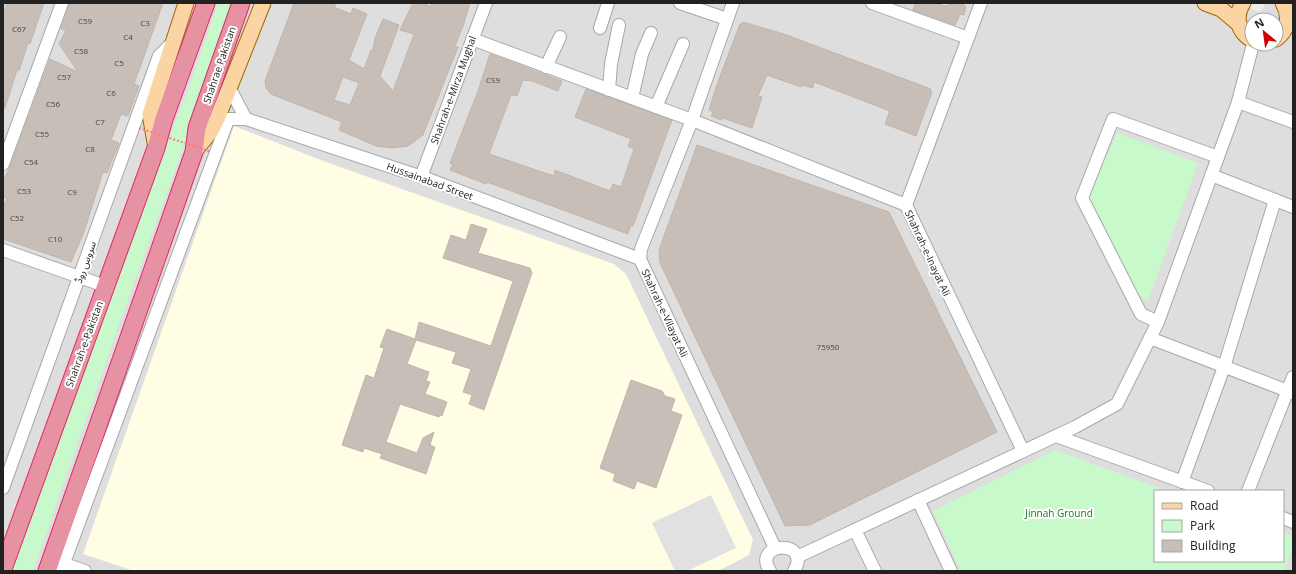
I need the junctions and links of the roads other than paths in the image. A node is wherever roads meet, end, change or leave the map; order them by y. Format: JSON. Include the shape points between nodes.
{"nodes":[{"id":1,"x":62,"y":3,"type":"edge"},
{"id":2,"x":186,"y":3,"type":"edge"},
{"id":3,"x":206,"y":3,"type":"edge"},
{"id":4,"x":241,"y":3,"type":"edge"},
{"id":5,"x":263,"y":3,"type":"edge"},
{"id":6,"x":486,"y":3,"type":"edge"},
{"id":7,"x":608,"y":3,"type":"edge"},
{"id":8,"x":680,"y":3,"type":"edge"},
{"id":9,"x":733,"y":3,"type":"edge"},
{"id":10,"x":872,"y":3,"type":"edge"},
{"id":11,"x":980,"y":3,"type":"edge"},
{"id":12,"x":1205,"y":3,"type":"edge"},
{"id":13,"x":1243,"y":3,"type":"edge"},
{"id":14,"x":1288,"y":8,"type":"edge"},
{"id":15,"x":727,"y":19,"type":"junction"},
{"id":16,"x":1238,"y":24,"type":"junction"},
{"id":17,"x":619,"y":25,"type":"dead end"},
{"id":18,"x":600,"y":28,"type":"dead end"},
{"id":19,"x":1284,"y":29,"type":"edge"},
{"id":20,"x":651,"y":33,"type":"dead end"},
{"id":21,"x":1244,"y":33,"type":"edge"},
{"id":22,"x":560,"y":37,"type":"dead end"},
{"id":23,"x":968,"y":38,"type":"junction"},
{"id":24,"x":472,"y":39,"type":"junction"},
{"id":25,"x":174,"y":40,"type":"junction"},
{"id":26,"x":683,"y":44,"type":"dead end"},
{"id":27,"x":1251,"y":52,"type":"edge"},
{"id":28,"x":546,"y":67,"type":"junction"},
{"id":29,"x":229,"y":87,"type":"junction"},
{"id":30,"x":609,"y":90,"type":"junction"},
{"id":31,"x":632,"y":98,"type":"junction"},
{"id":32,"x":1238,"y":102,"type":"junction"},
{"id":33,"x":656,"y":107,"type":"junction"},
{"id":34,"x":246,"y":119,"type":"junction"},
{"id":35,"x":223,"y":120,"type":"junction"},
{"id":36,"x":692,"y":120,"type":"junction"},
{"id":37,"x":1293,"y":122,"type":"edge"},
{"id":38,"x":156,"y":148,"type":"junction"},
{"id":39,"x":202,"y":152,"type":"junction"},
{"id":40,"x":1218,"y":158,"type":"junction"},
{"id":41,"x":3,"y":164,"type":"edge"},
{"id":42,"x":1211,"y":175,"type":"junction"},
{"id":43,"x":421,"y":177,"type":"junction"},
{"id":44,"x":1275,"y":200,"type":"junction"},
{"id":45,"x":906,"y":205,"type":"junction"},
{"id":46,"x":1293,"y":207,"type":"edge"},
{"id":47,"x":3,"y":250,"type":"edge"},
{"id":48,"x":640,"y":259,"type":"junction"},
{"id":49,"x":79,"y":277,"type":"junction"},
{"id":50,"x":105,"y":286,"type":"junction"},
{"id":51,"x":1158,"y":322,"type":"junction"},
{"id":52,"x":1150,"y":338,"type":"junction"},
{"id":53,"x":1224,"y":367,"type":"junction"},
{"id":54,"x":1293,"y":377,"type":"edge"},
{"id":55,"x":1290,"y":392,"type":"edge"},
{"id":56,"x":1056,"y":436,"type":"junction"},
{"id":57,"x":1023,"y":451,"type":"junction"},
{"id":58,"x":1182,"y":482,"type":"junction"},
{"id":59,"x":3,"y":488,"type":"edge"},
{"id":60,"x":1205,"y":490,"type":"edge"},
{"id":61,"x":1248,"y":490,"type":"edge"},
{"id":62,"x":918,"y":500,"type":"junction"},
{"id":63,"x":855,"y":530,"type":"junction"},
{"id":64,"x":775,"y":548,"type":"junction"},
{"id":65,"x":797,"y":557,"type":"junction"},
{"id":66,"x":56,"y":566,"type":"edge"},
{"id":67,"x":3,"y":569,"type":"edge"},
{"id":68,"x":767,"y":570,"type":"edge"},
{"id":69,"x":85,"y":571,"type":"edge"},
{"id":70,"x":794,"y":571,"type":"edge"},
{"id":71,"x":875,"y":571,"type":"edge"},
{"id":72,"x":951,"y":571,"type":"edge"}],
"edges":[{"from":1,"to":41,"type":"street"},
{"from":2,"to":25,"type":"main road"},
{"from":3,"to":38,"type":"highway","name":"Shahrah-e-Pakistan"},
{"from":4,"to":39,"type":"highway","name":"Shahrae Pakistan","via":[[197,128]]},
{"from":5,"to":29,"type":"main road"},
{"from":6,"to":24,"type":"street","name":"Shahrah-e-Mirza Mughal"},
{"from":7,"to":18,"type":"street"},
{"from":8,"to":15,"type":"street"},
{"from":9,"to":15,"type":"street","name":"Shahrah-e-Vilayat Ali"},
{"from":10,"to":23,"type":"street"},
{"from":11,"to":23,"type":"street","name":"Shahrah-e-Inayat Ali"},
{"from":12,"to":16,"type":"main road","via":[[1221,9]]},
{"from":13,"to":16,"type":"main road"},
{"from":14,"to":19,"type":"main road","via":[[1287,25]]},
{"from":15,"to":36,"type":"street","name":"Shahrah-e-Vilayat Ali"},
{"from":16,"to":21,"type":"main road"},
{"from":17,"to":30,"type":"street"},
{"from":20,"to":31,"type":"street","via":[[642,54]]},
{"from":22,"to":28,"type":"street"},
{"from":23,"to":45,"type":"street","name":"Shahrah-e-Inayat Ali"},
{"from":24,"to":28,"type":"street"},
{"from":24,"to":43,"type":"street","name":"Shahrah-e-Mirza Mughal"},
{"from":25,"to":38,"type":"main road","via":[[150,114]]},
{"from":25,"to":49,"type":"street","name":"سروس روڈ","via":[[159,56]]},
{"from":26,"to":33,"type":"street"},
{"from":27,"to":32,"type":"street"},
{"from":28,"to":30,"type":"street"},
{"from":29,"to":34,"type":"street"},
{"from":29,"to":35,"type":"main road"},
{"from":30,"to":31,"type":"street"},
{"from":31,"to":33,"type":"street"},
{"from":32,"to":37,"type":"street"},
{"from":32,"to":40,"type":"street"},
{"from":33,"to":36,"type":"street"},
{"from":34,"to":35,"type":"street","name":"Hussainabad Street"},
{"from":34,"to":43,"type":"street","name":"Hussainabad Street"},
{"from":35,"to":39,"type":"main road","via":[[211,131]]},
{"from":35,"to":66,"type":"street"},
{"from":36,"to":45,"type":"street"},
{"from":36,"to":48,"type":"street","name":"Shahrah-e-Vilayat Ali","via":[[644,242]]},
{"from":38,"to":50,"type":"highway","name":"Shahrah-e-Pakistan"},
{"from":39,"to":66,"type":"highway"},
{"from":40,"to":42,"type":"street"},
{"from":40,"to":51,"type":"street","via":[[1113,119],[1082,198],[1140,314]]},
{"from":42,"to":44,"type":"street"},
{"from":42,"to":51,"type":"street"},
{"from":43,"to":48,"type":"street","name":"Hussainabad Street"},
{"from":44,"to":46,"type":"street"},
{"from":44,"to":53,"type":"street"},
{"from":45,"to":57,"type":"street","name":"Shahrah-e-Inayat Ali"},
{"from":47,"to":49,"type":"street"},
{"from":48,"to":64,"type":"street","name":"Shahrah-e-Vilayat Ali"},
{"from":49,"to":50,"type":"street"},
{"from":49,"to":59,"type":"street","name":"سروس روڈ"},
{"from":50,"to":67,"type":"highway","name":"Shahrah-e-Pakistan"},
{"from":51,"to":52,"type":"street"},
{"from":52,"to":53,"type":"street"},
{"from":52,"to":56,"type":"street","via":[[1117,404]]},
{"from":53,"to":55,"type":"street"},
{"from":53,"to":58,"type":"street"},
{"from":54,"to":55,"type":"street"},
{"from":55,"to":61,"type":"street"},
{"from":56,"to":57,"type":"street"},
{"from":56,"to":58,"type":"street"},
{"from":57,"to":62,"type":"street"},
{"from":58,"to":60,"type":"street"},
{"from":62,"to":63,"type":"street"},
{"from":62,"to":72,"type":"street"},
{"from":63,"to":65,"type":"street"},
{"from":63,"to":71,"type":"street"},
{"from":64,"to":65,"type":"street","via":[[780,546],[790,549]]},
{"from":64,"to":68,"type":"street","via":[[769,554]]},
{"from":65,"to":70,"type":"street"},
{"from":66,"to":69,"type":"street"}]}
